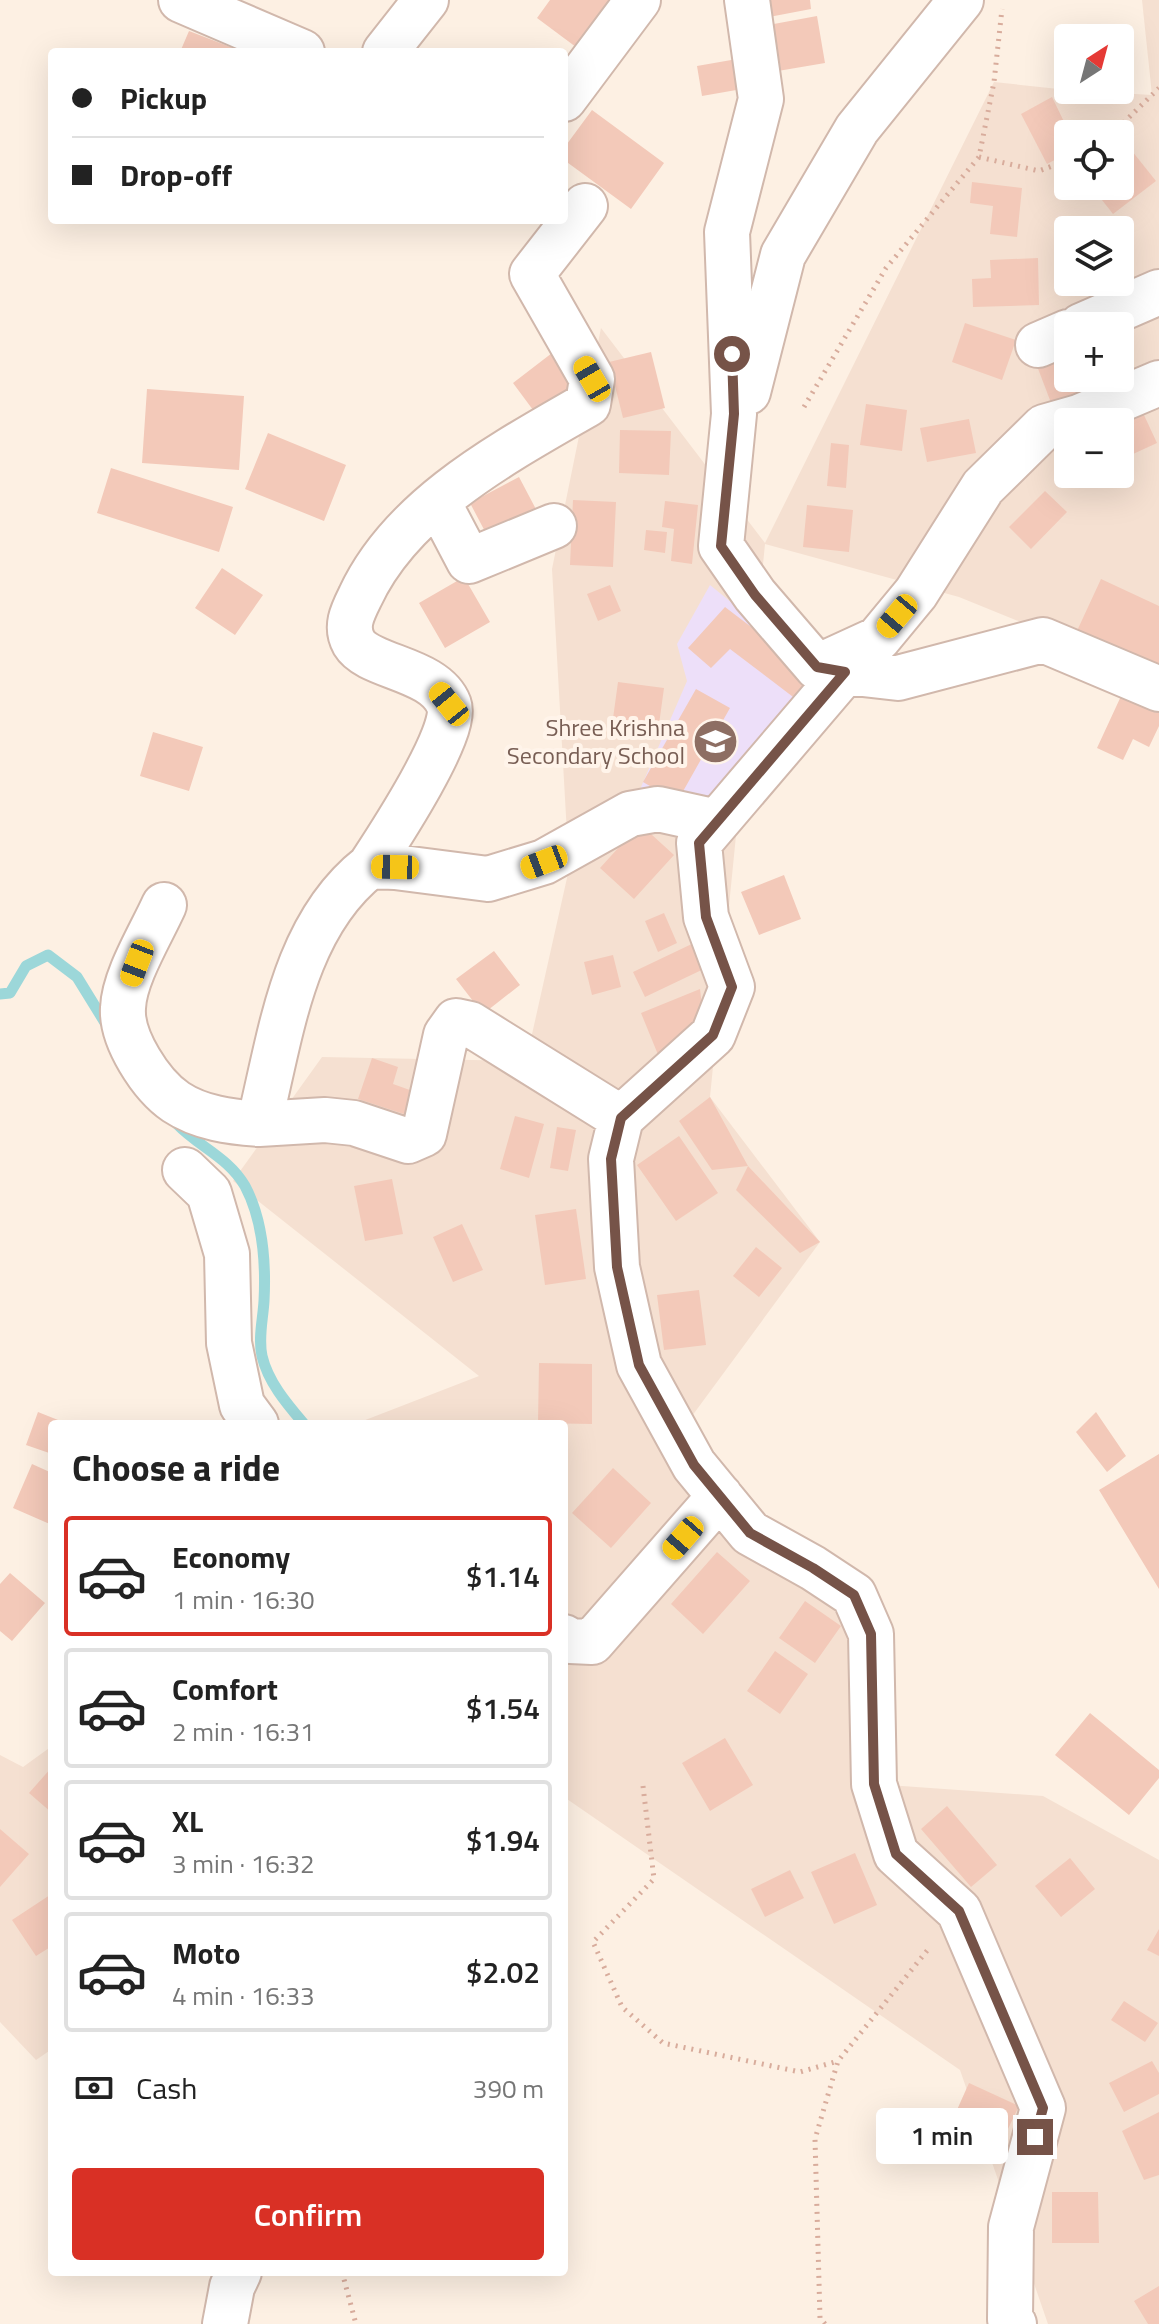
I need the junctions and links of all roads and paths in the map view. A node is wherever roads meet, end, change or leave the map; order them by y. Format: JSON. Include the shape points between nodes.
{"nodes":[{"id":1,"x":181,"y":0,"type":"edge"},
{"id":2,"x":426,"y":0,"type":"edge"},
{"id":3,"x":638,"y":0,"type":"edge"},
{"id":4,"x":747,"y":0,"type":"edge"},
{"id":5,"x":961,"y":0,"type":"edge"},
{"id":6,"x":1003,"y":0,"type":"edge"},
{"id":7,"x":293,"y":48,"type":"edge"},
{"id":8,"x":388,"y":48,"type":"edge"},
{"id":9,"x":1159,"y":88,"type":"edge"},
{"id":10,"x":568,"y":94,"type":"edge"},
{"id":11,"x":1126,"y":120,"type":"edge"},
{"id":12,"x":979,"y":157,"type":"junction"},
{"id":13,"x":1054,"y":165,"type":"edge"},
{"id":14,"x":585,"y":206,"type":"dead end"},
{"id":15,"x":1159,"y":292,"type":"edge"},
{"id":16,"x":1113,"y":312,"type":"edge"},
{"id":17,"x":1159,"y":383,"type":"edge"},
{"id":18,"x":804,"y":407,"type":"dead end"},
{"id":19,"x":734,"y":414,"type":"junction"},
{"id":20,"x":438,"y":502,"type":"junction"},
{"id":21,"x":554,"y":526,"type":"dead end"},
{"id":22,"x":831,"y":669,"type":"junction"},
{"id":23,"x":1159,"y":689,"type":"edge"},
{"id":24,"x":717,"y":822,"type":"junction"},
{"id":25,"x":370,"y":866,"type":"junction"},
{"id":26,"x":164,"y":905,"type":"dead end"},
{"id":27,"x":621,"y":1118,"type":"junction"},
{"id":28,"x":259,"y":1124,"type":"junction"},
{"id":29,"x":185,"y":1170,"type":"dead end"},
{"id":30,"x":253,"y":1420,"type":"edge"},
{"id":31,"x":720,"y":1496,"type":"junction"},
{"id":32,"x":568,"y":1640,"type":"edge"},
{"id":33,"x":643,"y":1786,"type":"dead end"},
{"id":34,"x":959,"y":1911,"type":"junction"},
{"id":35,"x":838,"y":2061,"type":"junction"},
{"id":36,"x":237,"y":2276,"type":"edge"},
{"id":37,"x":343,"y":2276,"type":"edge"},
{"id":38,"x":225,"y":2324,"type":"edge"},
{"id":39,"x":356,"y":2324,"type":"edge"},
{"id":40,"x":825,"y":2324,"type":"edge"},
{"id":41,"x":1014,"y":2324,"type":"edge"}],
"edges":[{"from":1,"to":7,"type":"street"},
{"from":2,"to":8,"type":"street"},
{"from":3,"to":10,"type":"street"},
{"from":4,"to":19,"type":"street","via":[[761,99],[727,232]]},
{"from":5,"to":19,"type":"street","via":[[857,129],[783,255],[746,398]]},
{"from":6,"to":12,"type":"path"},
{"from":9,"to":11,"type":"path"},
{"from":12,"to":13,"type":"path","via":[[1039,171]]},
{"from":12,"to":18,"type":"path","via":[[886,268]]},
{"from":14,"to":20,"type":"street","via":[[532,274],[592,379],[588,404],[519,444]]},
{"from":15,"to":16,"type":"street"},
{"from":17,"to":22,"type":"street","via":[[1044,427],[983,487],[916,593],[878,639]]},
{"from":19,"to":22,"type":"street","via":[[721,546],[755,595]]},
{"from":20,"to":21,"type":"street","via":[[469,561]]},
{"from":20,"to":25,"type":"street","via":[[391,545],[367,582],[348,631],[356,646],[420,677],[449,704],[450,722],[440,746]]},
{"from":22,"to":23,"type":"street","via":[[898,678],[1043,640]]},
{"from":22,"to":24,"type":"street"},
{"from":24,"to":25,"type":"street","via":[[658,809],[630,814],[544,862],[488,879]]},
{"from":24,"to":27,"type":"street","via":[[699,843],[706,917],[732,987],[713,1035]]},
{"from":25,"to":28,"type":"street","via":[[342,892],[299,969]]},
{"from":26,"to":28,"type":"street","via":[[123,1007],[135,1053],[176,1102],[230,1122]]},
{"from":27,"to":28,"type":"street","via":[[470,1024],[456,1021],[446,1035],[424,1134],[408,1141],[354,1123],[325,1120]]},
{"from":27,"to":31,"type":"street","via":[[611,1159],[617,1267],[639,1365],[694,1465]]},
{"from":29,"to":30,"type":"street","via":[[209,1193],[227,1254],[229,1343],[242,1405]]},
{"from":31,"to":32,"type":"street","via":[[592,1642]]},
{"from":31,"to":34,"type":"street","via":[[750,1533],[854,1595],[871,1634],[874,1784],[896,1854]]},
{"from":33,"to":35,"type":"path","via":[[654,1879],[593,1942],[622,2007],[663,2043],[800,2072]]},
{"from":34,"to":35,"type":"path"},
{"from":34,"to":41,"type":"street","via":[[1043,2108],[1011,2227]]},
{"from":35,"to":40,"type":"path","via":[[815,2139],[820,2318]]},
{"from":36,"to":38,"type":"street"},
{"from":37,"to":39,"type":"path"}]}
